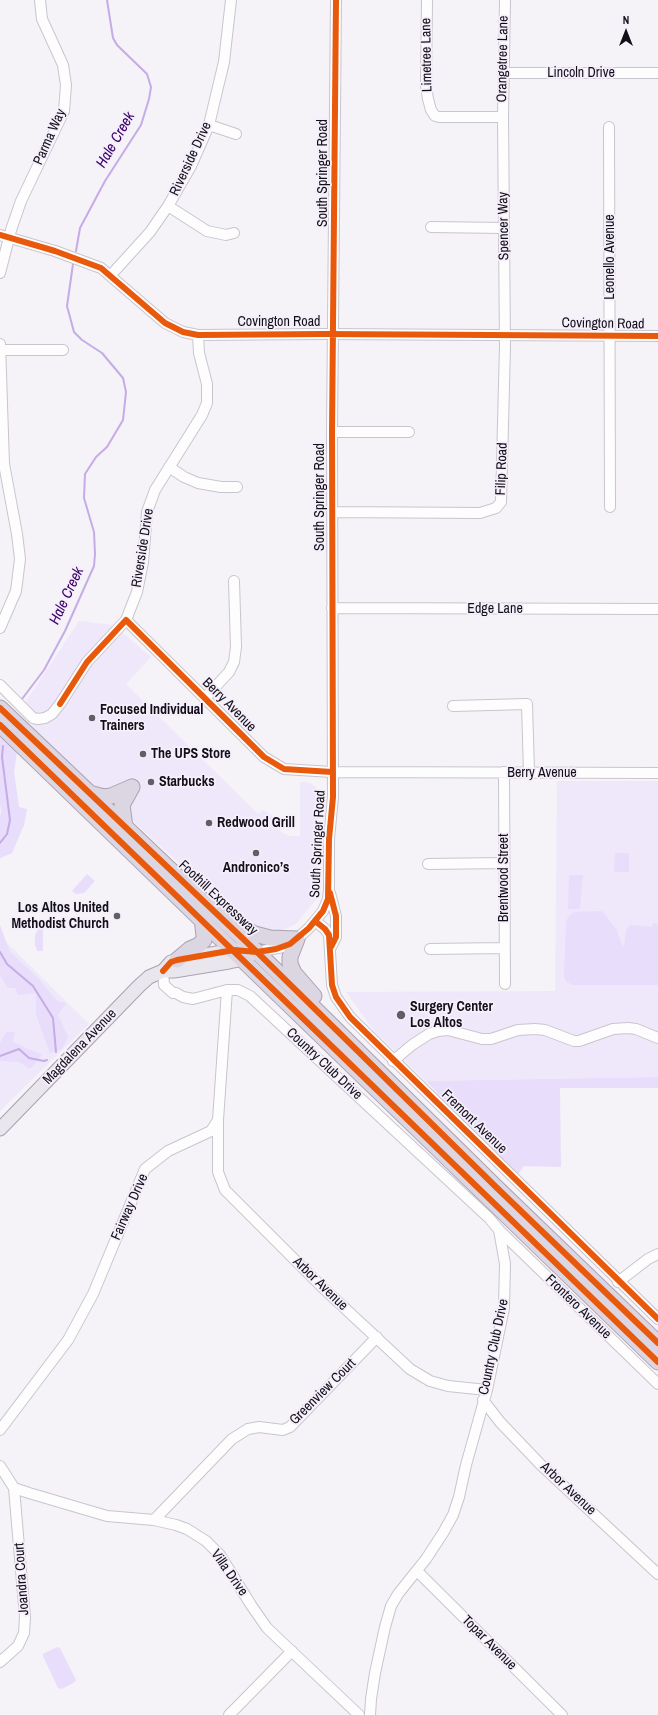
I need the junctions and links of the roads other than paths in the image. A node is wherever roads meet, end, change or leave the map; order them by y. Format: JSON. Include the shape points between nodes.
{"nodes":[{"id":1,"x":40,"y":0,"type":"edge"},
{"id":2,"x":231,"y":0,"type":"edge"},
{"id":3,"x":336,"y":0,"type":"edge"},
{"id":4,"x":427,"y":0,"type":"edge"},
{"id":5,"x":505,"y":0,"type":"edge"},
{"id":6,"x":504,"y":73,"type":"junction"},
{"id":7,"x":658,"y":73,"type":"edge"},
{"id":8,"x":503,"y":117,"type":"junction"},
{"id":9,"x":208,"y":125,"type":"junction"},
{"id":10,"x":609,"y":127,"type":"dead end"},
{"id":11,"x":236,"y":134,"type":"dead end"},
{"id":12,"x":168,"y":206,"type":"junction"},
{"id":13,"x":431,"y":227,"type":"dead end"},
{"id":14,"x":504,"y":228,"type":"junction"},
{"id":15,"x":234,"y":233,"type":"dead end"},
{"id":16,"x":5,"y":236,"type":"edge"},
{"id":17,"x":0,"y":273,"type":"edge"},
{"id":18,"x":111,"y":276,"type":"junction"},
{"id":19,"x":333,"y":334,"type":"junction"},
{"id":20,"x":198,"y":335,"type":"junction"},
{"id":21,"x":505,"y":335,"type":"junction"},
{"id":22,"x":610,"y":335,"type":"junction"},
{"id":23,"x":658,"y":336,"type":"edge"},
{"id":24,"x":1,"y":347,"type":"edge"},
{"id":25,"x":63,"y":350,"type":"dead end"},
{"id":26,"x":332,"y":432,"type":"junction"},
{"id":27,"x":409,"y":432,"type":"dead end"},
{"id":28,"x":169,"y":467,"type":"junction"},
{"id":29,"x":237,"y":487,"type":"dead end"},
{"id":30,"x":610,"y":507,"type":"dead end"},
{"id":31,"x":332,"y":512,"type":"junction"},
{"id":32,"x":234,"y":581,"type":"dead end"},
{"id":33,"x":332,"y":608,"type":"junction"},
{"id":34,"x":658,"y":609,"type":"edge"},
{"id":35,"x":126,"y":620,"type":"junction"},
{"id":36,"x":0,"y":628,"type":"edge"},
{"id":37,"x":0,"y":685,"type":"edge"},
{"id":38,"x":205,"y":698,"type":"junction"},
{"id":39,"x":454,"y":706,"type":"dead end"},
{"id":40,"x":0,"y":708,"type":"edge"},
{"id":41,"x":0,"y":725,"type":"edge"},
{"id":42,"x":332,"y":772,"type":"junction"},
{"id":43,"x":346,"y":772,"type":"junction"},
{"id":44,"x":504,"y":772,"type":"junction"},
{"id":45,"x":529,"y":772,"type":"junction"},
{"id":46,"x":658,"y":772,"type":"edge"},
{"id":47,"x":88,"y":792,"type":"junction"},
{"id":48,"x":333,"y":797,"type":"junction"},
{"id":49,"x":125,"y":827,"type":"junction"},
{"id":50,"x":504,"y":863,"type":"junction"},
{"id":51,"x":428,"y":864,"type":"dead end"},
{"id":52,"x":329,"y":889,"type":"junction"},
{"id":53,"x":219,"y":915,"type":"junction"},
{"id":54,"x":202,"y":918,"type":"junction"},
{"id":55,"x":315,"y":921,"type":"junction"},
{"id":56,"x":297,"y":939,"type":"junction"},
{"id":57,"x":331,"y":947,"type":"junction"},
{"id":58,"x":504,"y":948,"type":"junction"},
{"id":59,"x":430,"y":949,"type":"dead end"},
{"id":60,"x":257,"y":952,"type":"junction"},
{"id":61,"x":239,"y":954,"type":"junction"},
{"id":62,"x":177,"y":960,"type":"junction"},
{"id":63,"x":163,"y":971,"type":"junction"},
{"id":64,"x":504,"y":984,"type":"dead end"},
{"id":65,"x":227,"y":990,"type":"junction"},
{"id":66,"x":327,"y":1020,"type":"junction"},
{"id":67,"x":658,"y":1038,"type":"edge"},
{"id":68,"x":393,"y":1061,"type":"junction"},
{"id":69,"x":218,"y":1120,"type":"junction"},
{"id":70,"x":0,"y":1129,"type":"edge"},
{"id":71,"x":499,"y":1230,"type":"junction"},
{"id":72,"x":658,"y":1254,"type":"edge"},
{"id":73,"x":618,"y":1282,"type":"junction"},
{"id":74,"x":658,"y":1319,"type":"edge"},
{"id":75,"x":377,"y":1337,"type":"junction"},
{"id":76,"x":658,"y":1343,"type":"edge"},
{"id":77,"x":658,"y":1362,"type":"edge"},
{"id":78,"x":658,"y":1384,"type":"edge"},
{"id":79,"x":486,"y":1390,"type":"junction"},
{"id":80,"x":483,"y":1400,"type":"junction"},
{"id":81,"x":0,"y":1430,"type":"edge"},
{"id":82,"x":0,"y":1466,"type":"edge"},
{"id":83,"x":14,"y":1488,"type":"junction"},
{"id":84,"x":154,"y":1520,"type":"junction"},
{"id":85,"x":417,"y":1571,"type":"junction"},
{"id":86,"x":658,"y":1574,"type":"edge"},
{"id":87,"x":292,"y":1651,"type":"junction"},
{"id":88,"x":0,"y":1662,"type":"edge"},
{"id":89,"x":229,"y":1715,"type":"edge"},
{"id":90,"x":360,"y":1715,"type":"edge"},
{"id":91,"x":370,"y":1715,"type":"edge"},
{"id":92,"x":562,"y":1715,"type":"edge"}],
"edges":[{"from":1,"to":16,"type":"street","name":"Parma Way","via":[[42,19],[63,65],[66,85],[64,111]]},
{"from":2,"to":9,"type":"street","name":"Riverside Drive","via":[[224,62]]},
{"from":3,"to":19,"type":"street","name":"South Springer Road"},
{"from":4,"to":8,"type":"street","name":"Limetree Lane","via":[[426,86],[431,110],[439,117]]},
{"from":5,"to":6,"type":"street","name":"Orangetree Lane"},
{"from":6,"to":7,"type":"street","name":"Lincoln Drive"},
{"from":6,"to":8,"type":"street","name":"Orangetree Lane"},
{"from":8,"to":14,"type":"street","name":"Spencer Way"},
{"from":9,"to":11,"type":"street"},
{"from":9,"to":12,"type":"street","name":"Riverside Drive","via":[[191,166]]},
{"from":10,"to":22,"type":"street","name":"Leonello Avenue"},
{"from":12,"to":15,"type":"street","via":[[207,231],[226,235]]},
{"from":12,"to":18,"type":"street","name":"Riverside Drive","via":[[150,232]]},
{"from":13,"to":14,"type":"street"},
{"from":14,"to":21,"type":"street","name":"Spencer Way"},
{"from":16,"to":17,"type":"street","name":"Parma Way"},
{"from":16,"to":18,"type":"street","name":"Covington Road","via":[[86,262],[101,268]]},
{"from":18,"to":20,"type":"street","name":"Covington Road","via":[[166,323],[183,332]]},
{"from":19,"to":20,"type":"street","name":"Covington Road"},
{"from":19,"to":21,"type":"street","name":"Covington Road"},
{"from":19,"to":26,"type":"street","name":"South Springer Road"},
{"from":20,"to":28,"type":"street","name":"Riverside Drive","via":[[199,353],[207,384],[207,403]]},
{"from":21,"to":22,"type":"street","name":"Covington Road"},
{"from":21,"to":31,"type":"street","name":"Filip Road","via":[[502,496],[496,508],[480,513]]},
{"from":22,"to":23,"type":"street","name":"Covington Road"},
{"from":22,"to":30,"type":"street","name":"Leonello Avenue"},
{"from":24,"to":25,"type":"street"},
{"from":24,"to":36,"type":"street","via":[[4,464],[18,534],[20,559],[16,591]]},
{"from":26,"to":27,"type":"street"},
{"from":26,"to":31,"type":"street","name":"South Springer Road"},
{"from":28,"to":29,"type":"street","via":[[198,483]]},
{"from":28,"to":35,"type":"street","name":"Riverside Drive","via":[[155,490],[147,512],[143,562],[137,592]]},
{"from":31,"to":33,"type":"street","name":"South Springer Road"},
{"from":32,"to":38,"type":"street","via":[[234,662],[229,672]]},
{"from":33,"to":34,"type":"street","name":"Edge Lane"},
{"from":33,"to":42,"type":"street","name":"South Springer Road"},
{"from":35,"to":37,"type":"street","name":"Riverside Drive","via":[[87,662],[60,704],[45,718],[33,718]]},
{"from":35,"to":38,"type":"street","name":"Berry Avenue"},
{"from":38,"to":42,"type":"street","name":"Berry Avenue","via":[[264,757],[284,769]]},
{"from":39,"to":45,"type":"street","via":[[527,704]]},
{"from":40,"to":47,"type":"highway","name":"Foothill Expressway"},
{"from":41,"to":54,"type":"highway","name":"Foothill Expressway"},
{"from":42,"to":43,"type":"street","name":"Berry Avenue"},
{"from":42,"to":48,"type":"street","name":"South Springer Road"},
{"from":43,"to":44,"type":"street","name":"Berry Avenue"},
{"from":43,"to":48,"type":"street","via":[[339,781],[339,792]]},
{"from":44,"to":45,"type":"street","name":"Berry Avenue"},
{"from":44,"to":50,"type":"street","name":"Brentwood Street"},
{"from":45,"to":46,"type":"street","name":"Berry Avenue"},
{"from":47,"to":49,"type":"highway","name":"Foothill Expressway"},
{"from":47,"to":49,"type":"highway","via":[[104,797],[132,787],[122,805]]},
{"from":48,"to":52,"type":"street","name":"South Springer Road","via":[[329,840]]},
{"from":49,"to":53,"type":"highway","name":"Foothill Expressway"},
{"from":50,"to":51,"type":"street"},
{"from":50,"to":58,"type":"street","name":"Brentwood Street"},
{"from":52,"to":55,"type":"street","name":"South Springer Road","via":[[326,905]]},
{"from":52,"to":57,"type":"street","via":[[336,916],[336,937]]},
{"from":53,"to":56,"type":"highway","via":[[255,934],[270,938]]},
{"from":53,"to":60,"type":"highway","name":"Foothill Expressway"},
{"from":54,"to":61,"type":"highway","name":"Foothill Expressway"},
{"from":54,"to":62,"type":"highway","via":[[204,940]]},
{"from":55,"to":56,"type":"street","name":"South Springer Road"},
{"from":55,"to":57,"type":"street","name":"Fremont Avenue","via":[[329,935]]},
{"from":56,"to":60,"type":"street","name":"South Springer Road","via":[[283,947]]},
{"from":56,"to":66,"type":"highway","via":[[290,964],[294,973],[316,998]]},
{"from":57,"to":68,"type":"street","name":"Fremont Avenue","via":[[332,985],[336,997],[350,1017]]},
{"from":58,"to":59,"type":"street"},
{"from":58,"to":64,"type":"street","name":"Brentwood Street"},
{"from":60,"to":61,"type":"main road","name":"Magdalena Avenue"},
{"from":60,"to":66,"type":"highway","name":"Foothill Expressway"},
{"from":61,"to":62,"type":"main road","name":"Magdalena Avenue"},
{"from":61,"to":63,"type":"main road","name":"Magdalena Avenue","via":[[174,971]]},
{"from":61,"to":77,"type":"highway","name":"Foothill Expressway"},
{"from":62,"to":63,"type":"main road","name":"Magdalena Avenue"},
{"from":63,"to":65,"type":"street","name":"Country Club Drive","via":[[172,982],[176,993],[182,997],[193,999]]},
{"from":63,"to":70,"type":"main road","name":"Magdalena Avenue","via":[[149,977],[139,986]]},
{"from":65,"to":69,"type":"street"},
{"from":65,"to":71,"type":"street","name":"Country Club Drive","via":[[238,990],[250,996]]},
{"from":66,"to":76,"type":"highway","name":"Foothill Expressway"},
{"from":67,"to":68,"type":"street","via":[[628,1028],[602,1032],[579,1041],[535,1029],[518,1030],[491,1039],[448,1030],[428,1034]]},
{"from":68,"to":73,"type":"street","name":"Fremont Avenue","via":[[508,1171]]},
{"from":69,"to":75,"type":"street","name":"Arbor Avenue","via":[[218,1172],[225,1190],[320,1286]]},
{"from":69,"to":81,"type":"street","name":"Fairway Drive","via":[[211,1131],[168,1151],[145,1170],[93,1294],[68,1340]]},
{"from":71,"to":78,"type":"street","name":"Frontero Avenue"},
{"from":71,"to":79,"type":"street","name":"Country Club Drive","via":[[506,1287],[504,1308]]},
{"from":72,"to":73,"type":"street"},
{"from":73,"to":74,"type":"street","name":"Fremont Avenue"},
{"from":75,"to":79,"type":"street","name":"Arbor Avenue","via":[[410,1369],[430,1381],[448,1386]]},
{"from":75,"to":84,"type":"street","name":"Greenview Court","via":[[290,1427],[283,1430],[259,1427],[248,1429],[232,1439]]},
{"from":79,"to":80,"type":"street","name":"Country Club Drive"},
{"from":80,"to":85,"type":"street","name":"Country Club Drive","via":[[453,1515]]},
{"from":80,"to":86,"type":"street","name":"Arbor Avenue","via":[[541,1465]]},
{"from":82,"to":83,"type":"street"},
{"from":83,"to":84,"type":"street","name":"Villa Drive","via":[[107,1516]]},
{"from":83,"to":88,"type":"street","name":"Joandra Court","via":[[25,1617],[24,1633],[18,1646]]},
{"from":84,"to":87,"type":"street","name":"Villa Drive","via":[[187,1529],[206,1541],[220,1555],[268,1628]]},
{"from":85,"to":91,"type":"street","name":"Country Club Drive","via":[[393,1601],[389,1612],[372,1689]]},
{"from":85,"to":92,"type":"street","name":"Topar Avenue"},
{"from":87,"to":89,"type":"street"},
{"from":87,"to":90,"type":"street","name":"Villa Drive"}]}
